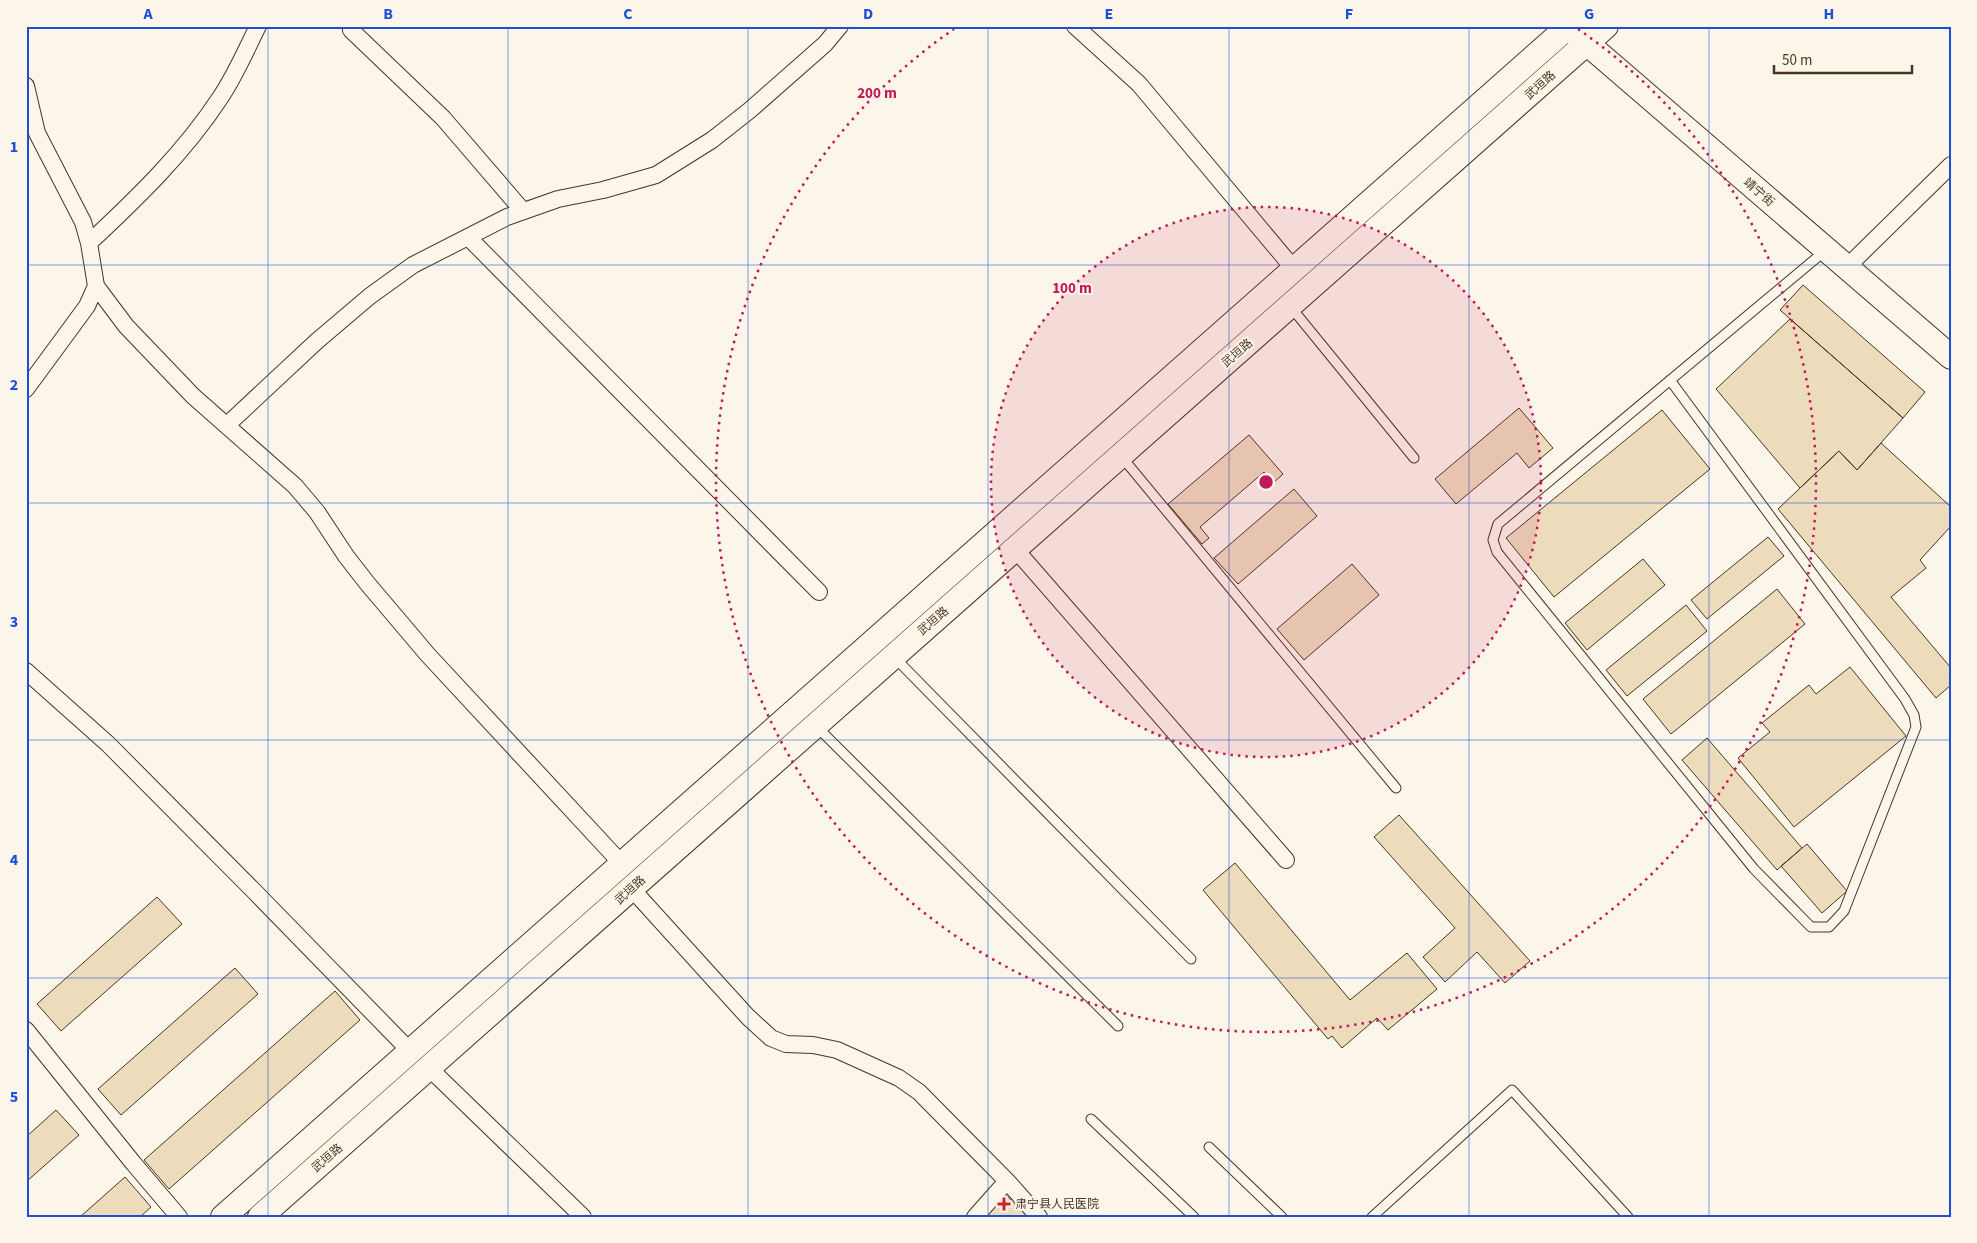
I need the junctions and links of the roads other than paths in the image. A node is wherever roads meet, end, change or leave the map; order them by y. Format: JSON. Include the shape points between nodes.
{"nodes":[{"id":1,"x":258,"y":26,"type":"edge"},
{"id":2,"x":353,"y":26,"type":"edge"},
{"id":3,"x":840,"y":26,"type":"edge"},
{"id":4,"x":1075,"y":26,"type":"edge"},
{"id":5,"x":1568,"y":26,"type":"edge"},
{"id":6,"x":1606,"y":26,"type":"edge"},
{"id":7,"x":1587,"y":43,"type":"junction"},
{"id":8,"x":26,"y":86,"type":"edge"},
{"id":9,"x":1951,"y":165,"type":"edge"},
{"id":10,"x":523,"y":211,"type":"junction"},
{"id":11,"x":468,"y":237,"type":"junction"},
{"id":12,"x":89,"y":243,"type":"junction"},
{"id":13,"x":1826,"y":250,"type":"junction"},
{"id":14,"x":1847,"y":267,"type":"junction"},
{"id":15,"x":1294,"y":269,"type":"junction"},
{"id":16,"x":96,"y":286,"type":"junction"},
{"id":17,"x":1290,"y":306,"type":"junction"},
{"id":18,"x":1951,"y":357,"type":"edge"},
{"id":19,"x":1670,"y":380,"type":"junction"},
{"id":20,"x":26,"y":389,"type":"edge"},
{"id":21,"x":227,"y":425,"type":"junction"},
{"id":22,"x":1120,"y":456,"type":"junction"},
{"id":23,"x":1414,"y":458,"type":"dead end"},
{"id":24,"x":1015,"y":549,"type":"junction"},
{"id":25,"x":819,"y":592,"type":"dead end"},
{"id":26,"x":893,"y":657,"type":"junction"},
{"id":27,"x":26,"y":671,"type":"edge"},
{"id":28,"x":816,"y":725,"type":"junction"},
{"id":29,"x":1396,"y":788,"type":"dead end"},
{"id":30,"x":1286,"y":860,"type":"dead end"},
{"id":31,"x":622,"y":864,"type":"junction"},
{"id":32,"x":632,"y":888,"type":"junction"},
{"id":33,"x":1191,"y":959,"type":"dead end"},
{"id":34,"x":1118,"y":1026,"type":"dead end"},
{"id":35,"x":26,"y":1030,"type":"edge"},
{"id":36,"x":410,"y":1052,"type":"junction"},
{"id":37,"x":429,"y":1068,"type":"junction"},
{"id":38,"x":1091,"y":1119,"type":"dead end"},
{"id":39,"x":1209,"y":1148,"type":"dead end"},
{"id":40,"x":1006,"y":1181,"type":"junction"},
{"id":41,"x":179,"y":1217,"type":"edge"},
{"id":42,"x":224,"y":1217,"type":"edge"},
{"id":43,"x":260,"y":1217,"type":"edge"},
{"id":44,"x":583,"y":1217,"type":"edge"},
{"id":45,"x":975,"y":1217,"type":"edge"},
{"id":46,"x":1039,"y":1217,"type":"edge"},
{"id":47,"x":1194,"y":1217,"type":"edge"},
{"id":48,"x":1282,"y":1217,"type":"edge"},
{"id":49,"x":1372,"y":1217,"type":"edge"},
{"id":50,"x":1628,"y":1217,"type":"edge"}],
"edges":[{"from":1,"to":12,"type":"street","via":[[221,97],[182,148],[145,191]]},
{"from":2,"to":10,"type":"street","via":[[351,30],[443,118]]},
{"from":3,"to":10,"type":"street","via":[[825,44],[750,110],[712,140],[656,175]]},
{"from":4,"to":15,"type":"street","via":[[1139,84]]},
{"from":5,"to":7,"type":"main road","name":"靖宁街"},
{"from":5,"to":15,"type":"main road","name":"武垣路"},
{"from":6,"to":7,"type":"main road","name":"武垣路"},
{"from":7,"to":13,"type":"main road","name":"靖宁街"},
{"from":7,"to":17,"type":"main road","name":"武垣路"},
{"from":8,"to":12,"type":"street","via":[[37,133],[83,222]]},
{"from":9,"to":14,"type":"street"},
{"from":10,"to":11,"type":"street"},
{"from":11,"to":21,"type":"street","via":[[413,265],[370,296]]},
{"from":11,"to":25,"type":"street"},
{"from":12,"to":16,"type":"street"},
{"from":13,"to":14,"type":"main road","name":"靖宁街"},
{"from":13,"to":19,"type":"lane"},
{"from":14,"to":18,"type":"main road","name":"靖宁街"},
{"from":15,"to":31,"type":"main road","name":"武垣路"},
{"from":16,"to":20,"type":"street","via":[[87,306]]},
{"from":16,"to":21,"type":"street","via":[[126,326],[193,396]]},
{"from":17,"to":22,"type":"main road","name":"武垣路"},
{"from":17,"to":23,"type":"lane"},
{"from":19,"to":19,"type":"lane","via":[[1498,524],[1494,540],[1497,552],[1754,869],[1812,927],[1829,926],[1844,911],[1916,727],[1914,715]]},
{"from":21,"to":31,"type":"street","via":[[295,486],[367,583],[428,656]]},
{"from":22,"to":24,"type":"main road","name":"武垣路"},
{"from":22,"to":29,"type":"lane"},
{"from":24,"to":26,"type":"main road","name":"武垣路"},
{"from":24,"to":30,"type":"street"},
{"from":26,"to":28,"type":"main road","name":"武垣路"},
{"from":26,"to":33,"type":"lane"},
{"from":27,"to":36,"type":"street","via":[[108,744]]},
{"from":28,"to":32,"type":"main road","name":"武垣路"},
{"from":28,"to":34,"type":"lane"},
{"from":31,"to":36,"type":"main road","name":"武垣路"},
{"from":32,"to":37,"type":"main road","name":"武垣路"},
{"from":32,"to":40,"type":"street","via":[[748,1017],[771,1038],[786,1044],[837,1050],[899,1078],[919,1092]]},
{"from":35,"to":41,"type":"street"},
{"from":36,"to":42,"type":"main road","name":"武垣路"},
{"from":37,"to":43,"type":"main road","name":"武垣路"},
{"from":37,"to":44,"type":"street"},
{"from":38,"to":47,"type":"lane"},
{"from":39,"to":48,"type":"lane"},
{"from":40,"to":45,"type":"street"},
{"from":40,"to":46,"type":"street"},
{"from":49,"to":50,"type":"lane","via":[[1512,1090]]}]}
